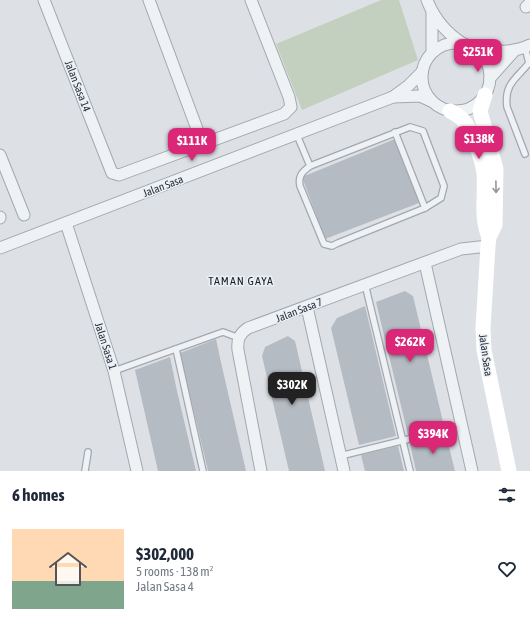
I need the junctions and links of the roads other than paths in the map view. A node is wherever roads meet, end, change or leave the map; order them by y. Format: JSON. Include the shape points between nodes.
{"nodes":[{"id":1,"x":44,"y":0,"type":"edge"},
{"id":2,"x":149,"y":0,"type":"edge"},
{"id":3,"x":251,"y":0,"type":"edge"},
{"id":4,"x":427,"y":0,"type":"edge"},
{"id":5,"x":432,"y":13,"type":"junction"},
{"id":6,"x":462,"y":43,"type":"junction"},
{"id":7,"x":523,"y":47,"type":"edge"},
{"id":8,"x":478,"y":50,"type":"junction"},
{"id":9,"x":432,"y":52,"type":"junction"},
{"id":10,"x":422,"y":72,"type":"junction"},
{"id":11,"x":490,"y":78,"type":"junction"},
{"id":12,"x":485,"y":95,"type":"junction"},
{"id":13,"x":393,"y":97,"type":"junction"},
{"id":14,"x":432,"y":101,"type":"junction"},
{"id":15,"x":450,"y":110,"type":"junction"},
{"id":16,"x":395,"y":132,"type":"junction"},
{"id":17,"x":297,"y":135,"type":"junction"},
{"id":18,"x":202,"y":145,"type":"junction"},
{"id":19,"x":525,"y":154,"type":"dead end"},
{"id":20,"x":0,"y":155,"type":"edge"},
{"id":21,"x":310,"y":166,"type":"junction"},
{"id":22,"x":425,"y":208,"type":"junction"},
{"id":23,"x":24,"y":215,"type":"dead end"},
{"id":24,"x":66,"y":223,"type":"junction"},
{"id":25,"x":489,"y":242,"type":"junction"},
{"id":26,"x":0,"y":248,"type":"edge"},
{"id":27,"x":425,"y":262,"type":"junction"},
{"id":28,"x":365,"y":284,"type":"junction"},
{"id":29,"x":307,"y":307,"type":"junction"},
{"id":30,"x":239,"y":338,"type":"junction"},
{"id":31,"x":176,"y":349,"type":"junction"},
{"id":32,"x":114,"y":371,"type":"junction"},
{"id":33,"x":462,"y":426,"type":"junction"},
{"id":34,"x":402,"y":440,"type":"junction"},
{"id":35,"x":88,"y":452,"type":"dead end"},
{"id":36,"x":340,"y":456,"type":"junction"},
{"id":37,"x":85,"y":471,"type":"edge"},
{"id":38,"x":137,"y":471,"type":"edge"},
{"id":39,"x":202,"y":471,"type":"edge"},
{"id":40,"x":261,"y":471,"type":"edge"},
{"id":41,"x":344,"y":471,"type":"edge"},
{"id":42,"x":410,"y":471,"type":"edge"},
{"id":43,"x":472,"y":471,"type":"edge"},
{"id":44,"x":509,"y":471,"type":"edge"}],
"edges":[{"from":1,"to":18,"type":"street","name":"Jalan Sasa 14","via":[[112,173],[119,175]]},
{"from":2,"to":18,"type":"street"},
{"from":3,"to":18,"type":"street","via":[[291,107],[284,114]]},
{"from":4,"to":5,"type":"street"},
{"from":5,"to":6,"type":"street","via":[[449,34]]},
{"from":5,"to":9,"type":"street"},
{"from":6,"to":8,"type":"street"},
{"from":6,"to":9,"type":"street","via":[[446,44]]},
{"from":7,"to":8,"type":"street"},
{"from":7,"to":11,"type":"street"},
{"from":7,"to":19,"type":"lane","via":[[529,63],[513,79],[507,90],[506,100]]},
{"from":8,"to":11,"type":"street","via":[[485,58]]},
{"from":9,"to":10,"type":"street"},
{"from":10,"to":13,"type":"street","name":"Jalan Sasa"},
{"from":10,"to":14,"type":"street","via":[[425,93]]},
{"from":11,"to":12,"type":"street"},
{"from":12,"to":15,"type":"street","via":[[476,105],[463,110]]},
{"from":12,"to":25,"type":"street","name":"Jalan Sasa","one_way":true,"via":[[480,111],[496,169],[496,225]]},
{"from":13,"to":14,"type":"street","name":"Jalan Sasa","via":[[420,96]]},
{"from":13,"to":17,"type":"street","name":"Jalan Sasa"},
{"from":14,"to":15,"type":"street"},
{"from":15,"to":25,"type":"street","name":"Jalan Sasa","via":[[463,120],[472,135],[484,173],[484,224]]},
{"from":16,"to":21,"type":"lane"},
{"from":16,"to":22,"type":"lane"},
{"from":16,"to":22,"type":"lane","via":[[410,127],[423,131],[444,186],[441,198]]},
{"from":17,"to":21,"type":"lane"},
{"from":17,"to":24,"type":"street","name":"Jalan Sasa"},
{"from":20,"to":23,"type":"street"},
{"from":21,"to":22,"type":"lane","via":[[300,176],[300,186],[321,241],[327,246],[338,244]]},
{"from":24,"to":26,"type":"street","name":"Jalan Sasa"},
{"from":24,"to":32,"type":"street","name":"Jalan Sasa 1"},
{"from":25,"to":27,"type":"street","name":"Jalan Sasa 7"},
{"from":25,"to":44,"type":"street","name":"Jalan Sasa","via":[[483,328],[484,350]]},
{"from":27,"to":28,"type":"street","name":"Jalan Sasa 7"},
{"from":27,"to":33,"type":"street"},
{"from":28,"to":29,"type":"street","name":"Jalan Sasa 7"},
{"from":28,"to":34,"type":"lane"},
{"from":29,"to":30,"type":"street","name":"Jalan Sasa 7","via":[[248,328]]},
{"from":29,"to":36,"type":"street"},
{"from":30,"to":31,"type":"lane","via":[[223,332]]},
{"from":30,"to":40,"type":"street","via":[[238,350]]},
{"from":31,"to":32,"type":"lane"},
{"from":31,"to":39,"type":"lane"},
{"from":32,"to":38,"type":"street","name":"Jalan Sasa 1"},
{"from":33,"to":34,"type":"lane"},
{"from":33,"to":43,"type":"street"},
{"from":34,"to":36,"type":"lane"},
{"from":34,"to":42,"type":"lane"},
{"from":35,"to":37,"type":"lane"},
{"from":36,"to":41,"type":"street"}]}
